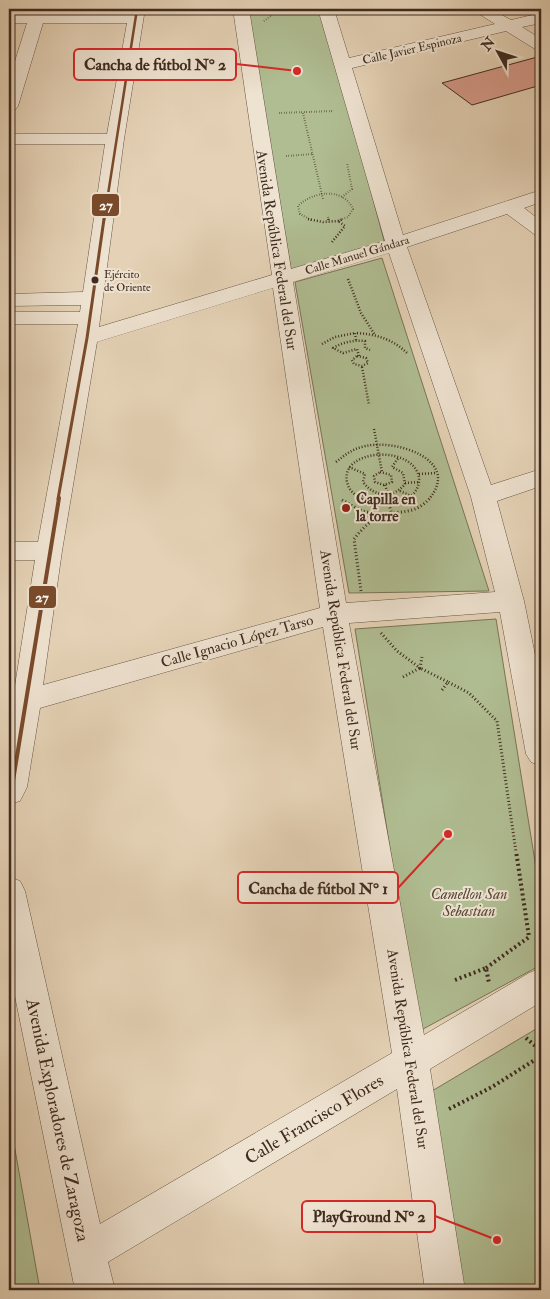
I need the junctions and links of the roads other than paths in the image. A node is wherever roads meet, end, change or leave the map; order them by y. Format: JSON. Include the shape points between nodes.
{"nodes":[{"id":1,"x":241,"y":9,"type":"edge"},
{"id":2,"x":326,"y":9,"type":"edge"},
{"id":3,"x":481,"y":9,"type":"edge"},
{"id":4,"x":37,"y":13,"type":"edge"},
{"id":5,"x":136,"y":13,"type":"edge"},
{"id":6,"x":9,"y":18,"type":"edge"},
{"id":7,"x":541,"y":18,"type":"edge"},
{"id":8,"x":509,"y":26,"type":"junction"},
{"id":9,"x":541,"y":46,"type":"edge"},
{"id":10,"x":342,"y":65,"type":"junction"},
{"id":11,"x":9,"y":106,"type":"edge"},
{"id":12,"x":9,"y":138,"type":"edge"},
{"id":13,"x":115,"y":138,"type":"junction"},
{"id":14,"x":541,"y":196,"type":"edge"},
{"id":15,"x":509,"y":206,"type":"junction"},
{"id":16,"x":541,"y":230,"type":"edge"},
{"id":17,"x":396,"y":244,"type":"junction"},
{"id":18,"x":282,"y":277,"type":"junction"},
{"id":19,"x":9,"y":300,"type":"edge"},
{"id":20,"x":9,"y":318,"type":"edge"},
{"id":21,"x":89,"y":318,"type":"junction"},
{"id":22,"x":541,"y":477,"type":"edge"},
{"id":23,"x":483,"y":497,"type":"junction"},
{"id":24,"x":9,"y":551,"type":"edge"},
{"id":25,"x":49,"y":551,"type":"junction"},
{"id":26,"x":511,"y":601,"type":"junction"},
{"id":27,"x":334,"y":614,"type":"junction"},
{"id":28,"x":27,"y":701,"type":"junction"},
{"id":29,"x":541,"y":754,"type":"edge"},
{"id":30,"x":9,"y":792,"type":"edge"},
{"id":31,"x":9,"y":891,"type":"edge"},
{"id":32,"x":541,"y":984,"type":"edge"},
{"id":33,"x":411,"y":1062,"type":"junction"},
{"id":34,"x":87,"y":1253,"type":"junction"},
{"id":35,"x":95,"y":1290,"type":"edge"},
{"id":36,"x":445,"y":1290,"type":"edge"}],
"edges":[{"from":1,"to":18,"type":"street","name":"Avenida República Federal del Sur"},
{"from":2,"to":10,"type":"street"},
{"from":3,"to":8,"type":"street"},
{"from":4,"to":5,"type":"street"},
{"from":4,"to":6,"type":"street"},
{"from":4,"to":11,"type":"street"},
{"from":5,"to":13,"type":"street"},
{"from":7,"to":8,"type":"street","name":"Calle Javier Espinoza"},
{"from":8,"to":9,"type":"street"},
{"from":8,"to":10,"type":"street","name":"Calle Javier Espinoza"},
{"from":10,"to":17,"type":"street"},
{"from":12,"to":13,"type":"street"},
{"from":13,"to":21,"type":"street"},
{"from":14,"to":15,"type":"street","name":"Calle Manuel Gándara"},
{"from":15,"to":16,"type":"street"},
{"from":15,"to":17,"type":"street","name":"Calle Manuel Gándara"},
{"from":17,"to":18,"type":"street","name":"Calle Manuel Gándara"},
{"from":17,"to":23,"type":"street"},
{"from":18,"to":21,"type":"street","name":"Calle Manuel Gándara"},
{"from":18,"to":27,"type":"street","name":"Avenida República Federal del Sur"},
{"from":19,"to":21,"type":"street"},
{"from":20,"to":21,"type":"street"},
{"from":21,"to":25,"type":"street"},
{"from":22,"to":23,"type":"street"},
{"from":23,"to":26,"type":"street"},
{"from":24,"to":25,"type":"street"},
{"from":25,"to":28,"type":"street"},
{"from":26,"to":27,"type":"street","name":"Calle Ignacio López Tarso"},
{"from":26,"to":29,"type":"street"},
{"from":27,"to":28,"type":"street","name":"Calle Ignacio López Tarso"},
{"from":27,"to":33,"type":"street","name":"Avenida República Federal del Sur"},
{"from":28,"to":30,"type":"street"},
{"from":31,"to":34,"type":"street","name":"Avenida Exploradores de Zaragoza"},
{"from":32,"to":33,"type":"street","name":"Calle Francisco Flores"},
{"from":33,"to":34,"type":"street","name":"Calle Francisco Flores"},
{"from":33,"to":36,"type":"street","name":"Avenida República Federal del Sur"},
{"from":34,"to":35,"type":"street","name":"Avenida Exploradores de Zaragoza"}]}
